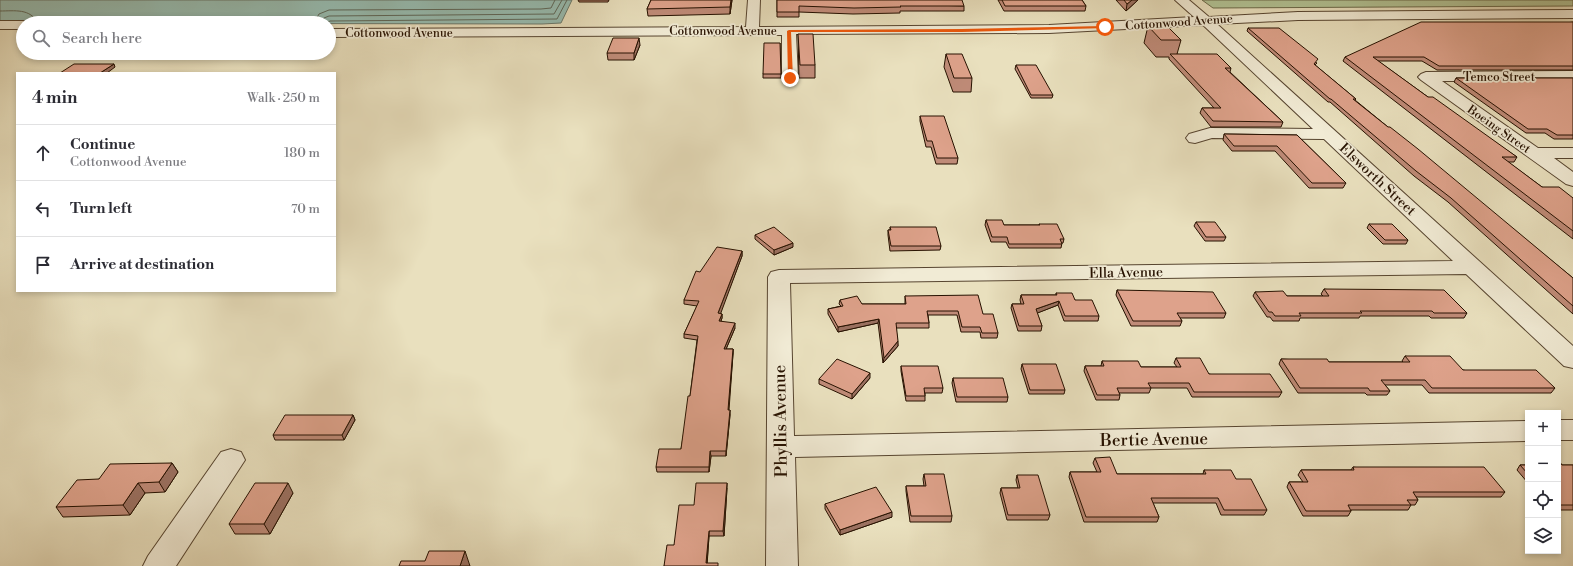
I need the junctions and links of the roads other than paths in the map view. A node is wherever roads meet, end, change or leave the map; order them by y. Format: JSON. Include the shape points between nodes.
{"nodes":[{"id":1,"x":754,"y":0,"type":"edge"},
{"id":2,"x":1181,"y":0,"type":"edge"},
{"id":3,"x":1573,"y":14,"type":"edge"},
{"id":4,"x":1205,"y":20,"type":"junction"},
{"id":5,"x":336,"y":23,"type":"edge"},
{"id":6,"x":0,"y":25,"type":"edge"},
{"id":7,"x":16,"y":25,"type":"edge"},
{"id":8,"x":752,"y":31,"type":"junction"},
{"id":9,"x":789,"y":31,"type":"junction"},
{"id":10,"x":550,"y":32,"type":"junction"},
{"id":11,"x":336,"y":33,"type":"edge"},
{"id":12,"x":0,"y":34,"type":"edge"},
{"id":13,"x":16,"y":34,"type":"edge"},
{"id":14,"x":1573,"y":76,"type":"edge"},
{"id":15,"x":1426,"y":77,"type":"joint"},
{"id":16,"x":790,"y":78,"type":"dead end"},
{"id":17,"x":1329,"y":134,"type":"junction"},
{"id":18,"x":1195,"y":138,"type":"dead end"},
{"id":19,"x":1534,"y":153,"type":"junction"},
{"id":20,"x":1573,"y":153,"type":"edge"},
{"id":21,"x":1573,"y":180,"type":"edge"},
{"id":22,"x":1473,"y":267,"type":"junction"},
{"id":23,"x":779,"y":276,"type":"joint"},
{"id":24,"x":1573,"y":360,"type":"edge"},
{"id":25,"x":1561,"y":430,"type":"edge"},
{"id":26,"x":1573,"y":430,"type":"edge"},
{"id":27,"x":1525,"y":431,"type":"edge"},
{"id":28,"x":781,"y":447,"type":"junction"},
{"id":29,"x":231,"y":460,"type":"dead end"},
{"id":30,"x":159,"y":566,"type":"edge"},
{"id":31,"x":782,"y":566,"type":"edge"}],
"edges":[{"from":1,"to":8,"type":"street"},
{"from":2,"to":4,"type":"street","name":"Elsworth Street"},
{"from":3,"to":4,"type":"street","name":"Cottonwood Avenue","via":[[1332,15]]},
{"from":4,"to":9,"type":"street","name":"Cottonwood Avenue","via":[[1049,29]]},
{"from":4,"to":17,"type":"street","name":"Elsworth Street"},
{"from":5,"to":10,"type":"street","via":[[547,20],[554,21],[555,24]]},
{"from":6,"to":7,"type":"street"},
{"from":8,"to":9,"type":"street","name":"Cottonwood Avenue"},
{"from":8,"to":10,"type":"street","name":"Cottonwood Avenue"},
{"from":9,"to":16,"type":"street"},
{"from":10,"to":11,"type":"street","name":"Cottonwood Avenue"},
{"from":12,"to":13,"type":"street"},
{"from":14,"to":15,"type":"street","name":"Temco Street"},
{"from":15,"to":19,"type":"street","name":"Boeing Street"},
{"from":17,"to":18,"type":"street","via":[[1222,133],[1203,134]]},
{"from":17,"to":22,"type":"street","name":"Elsworth Street"},
{"from":19,"to":20,"type":"street"},
{"from":19,"to":21,"type":"street","name":"Boeing Street"},
{"from":22,"to":23,"type":"street","name":"Ella Avenue"},
{"from":22,"to":24,"type":"street","name":"Elsworth Street"},
{"from":23,"to":28,"type":"street","name":"Phyllis Avenue"},
{"from":25,"to":26,"type":"street"},
{"from":27,"to":28,"type":"street","name":"Bertie Avenue"},
{"from":28,"to":31,"type":"street","name":"Phyllis Avenue"},
{"from":29,"to":30,"type":"street"}]}
